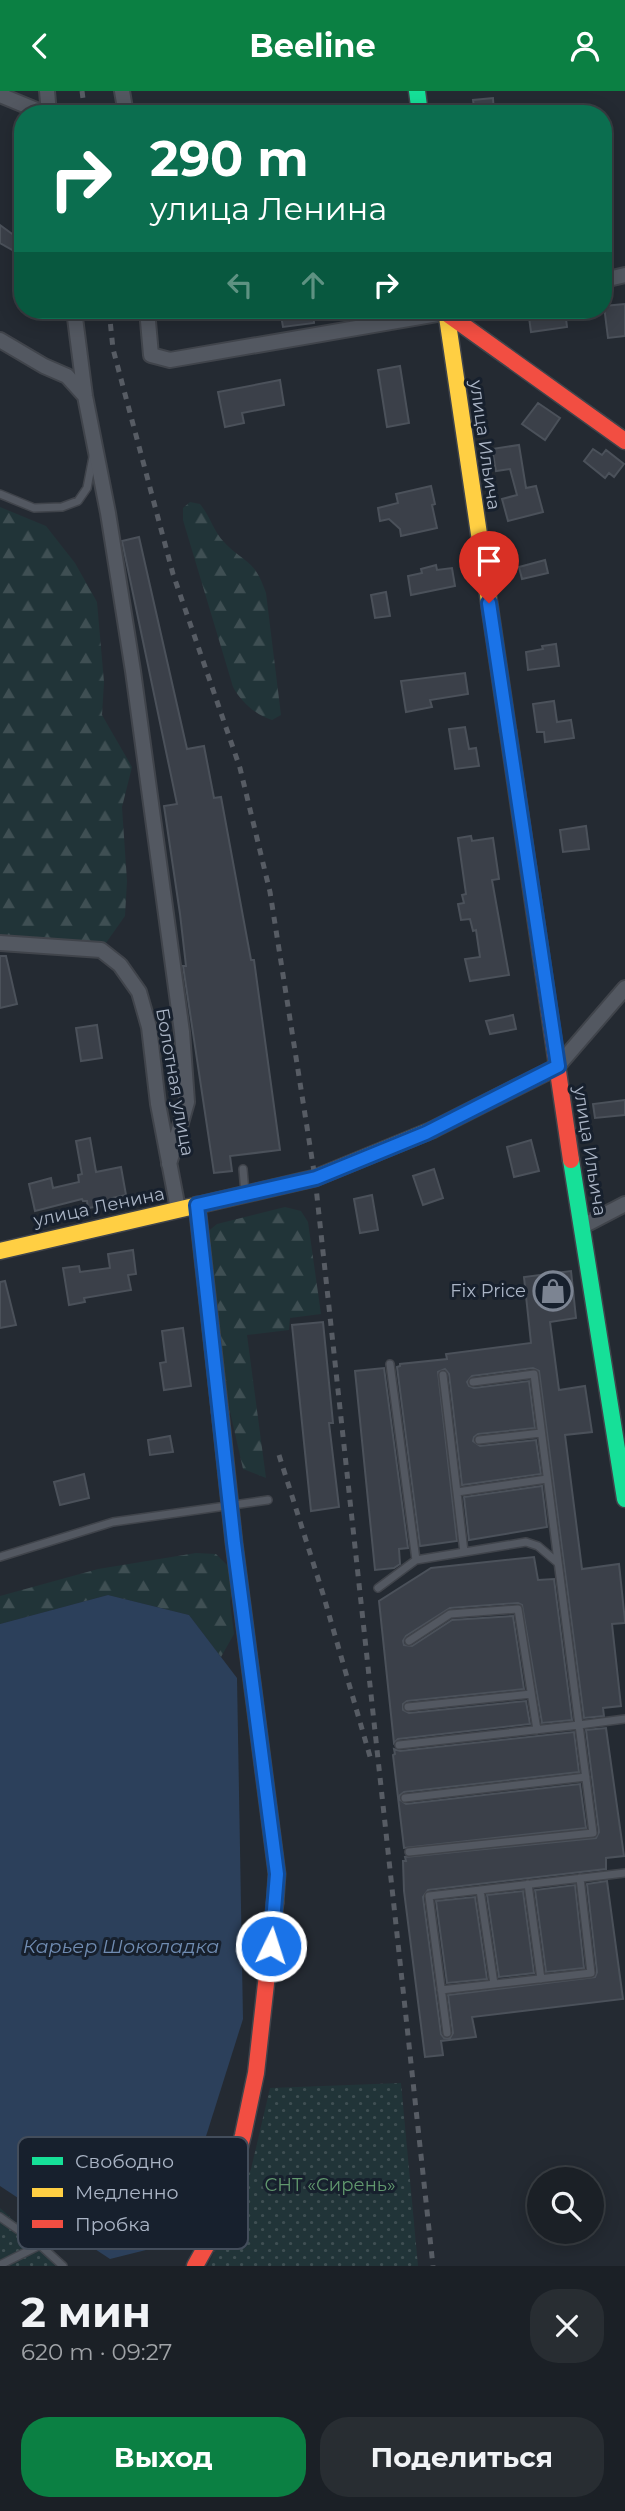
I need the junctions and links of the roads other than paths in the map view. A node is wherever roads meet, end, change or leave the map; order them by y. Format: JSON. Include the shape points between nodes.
{"nodes":[{"id":1,"x":0,"y":95,"type":"edge"},
{"id":2,"x":25,"y":105,"type":"edge"},
{"id":3,"x":75,"y":319,"type":"edge"},
{"id":4,"x":148,"y":319,"type":"edge"},
{"id":5,"x":405,"y":319,"type":"edge"},
{"id":6,"x":452,"y":319,"type":"edge"},
{"id":7,"x":462,"y":319,"type":"edge"},
{"id":8,"x":0,"y":340,"type":"edge"},
{"id":9,"x":85,"y":396,"type":"junction"},
{"id":10,"x":625,"y":441,"type":"edge"},
{"id":11,"x":95,"y":446,"type":"junction"},
{"id":12,"x":0,"y":494,"type":"edge"},
{"id":13,"x":0,"y":943,"type":"edge"},
{"id":14,"x":625,"y":988,"type":"edge"},
{"id":15,"x":558,"y":1066,"type":"junction"},
{"id":16,"x":169,"y":1164,"type":"junction"},
{"id":17,"x":243,"y":1169,"type":"dead end"},
{"id":18,"x":245,"y":1194,"type":"junction"},
{"id":19,"x":625,"y":1204,"type":"edge"},
{"id":20,"x":197,"y":1205,"type":"junction"},
{"id":21,"x":178,"y":1209,"type":"junction"},
{"id":22,"x":583,"y":1226,"type":"junction"},
{"id":23,"x":0,"y":1251,"type":"edge"},
{"id":24,"x":390,"y":1364,"type":"dead end"},
{"id":25,"x":443,"y":1375,"type":"dead end"},
{"id":26,"x":473,"y":1382,"type":"dead end"},
{"id":27,"x":619,"y":1419,"type":"edge"},
{"id":28,"x":541,"y":1433,"type":"junction"},
{"id":29,"x":479,"y":1440,"type":"dead end"},
{"id":30,"x":547,"y":1479,"type":"junction"},
{"id":31,"x":457,"y":1492,"type":"junction"},
{"id":32,"x":625,"y":1499,"type":"edge"},
{"id":33,"x":268,"y":1500,"type":"dead end"},
{"id":34,"x":231,"y":1504,"type":"junction"},
{"id":35,"x":464,"y":1552,"type":"junction"},
{"id":36,"x":0,"y":1557,"type":"edge"},
{"id":37,"x":416,"y":1560,"type":"junction"},
{"id":38,"x":558,"y":1564,"type":"junction"},
{"id":39,"x":378,"y":1588,"type":"dead end"},
{"id":40,"x":409,"y":1640,"type":"dead end"},
{"id":41,"x":531,"y":1694,"type":"junction"},
{"id":42,"x":408,"y":1707,"type":"dead end"},
{"id":43,"x":625,"y":1719,"type":"edge"},
{"id":44,"x":579,"y":1725,"type":"junction"},
{"id":45,"x":537,"y":1730,"type":"junction"},
{"id":46,"x":400,"y":1745,"type":"dead end"},
{"id":47,"x":586,"y":1777,"type":"junction"},
{"id":48,"x":405,"y":1798,"type":"dead end"},
{"id":49,"x":409,"y":1852,"type":"dead end"},
{"id":50,"x":625,"y":1873,"type":"edge"},
{"id":51,"x":580,"y":1878,"type":"junction"},
{"id":52,"x":528,"y":1884,"type":"junction"},
{"id":53,"x":480,"y":1890,"type":"junction"},
{"id":54,"x":541,"y":1979,"type":"junction"},
{"id":55,"x":494,"y":1984,"type":"junction"},
{"id":56,"x":441,"y":1990,"type":"junction"},
{"id":57,"x":447,"y":2033,"type":"dead end"},
{"id":58,"x":242,"y":2137,"type":"edge"},
{"id":59,"x":0,"y":2217,"type":"edge"},
{"id":60,"x":18,"y":2230,"type":"edge"},
{"id":61,"x":32,"y":2249,"type":"edge"},
{"id":62,"x":44,"y":2249,"type":"edge"},
{"id":63,"x":204,"y":2249,"type":"edge"},
{"id":64,"x":0,"y":2265,"type":"edge"},
{"id":65,"x":63,"y":2266,"type":"edge"},
{"id":66,"x":195,"y":2266,"type":"edge"}],
"edges":[{"from":1,"to":2,"type":"street"},
{"from":3,"to":9,"type":"street"},
{"from":4,"to":5,"type":"street","via":[[151,355],[170,360]]},
{"from":6,"to":15,"type":"street","name":"улица Ильича"},
{"from":7,"to":10,"type":"street"},
{"from":8,"to":9,"type":"street","via":[[67,376]]},
{"from":9,"to":11,"type":"street"},
{"from":11,"to":12,"type":"lane","via":[[87,488],[78,501],[34,508]]},
{"from":11,"to":16,"type":"street","via":[[133,671],[182,1033],[187,1102]]},
{"from":13,"to":16,"type":"street","name":"Болотная улица","via":[[101,950],[120,965],[139,992],[149,1027]]},
{"from":14,"to":15,"type":"street"},
{"from":15,"to":18,"type":"street","name":"улица Ленина","via":[[426,1133],[316,1178]]},
{"from":15,"to":22,"type":"street","name":"улица Ильича"},
{"from":16,"to":21,"type":"street","name":"Болотная улица"},
{"from":17,"to":18,"type":"lane"},
{"from":18,"to":20,"type":"street","name":"улица Ленина"},
{"from":19,"to":22,"type":"street"},
{"from":20,"to":21,"type":"street","name":"улица Ленина"},
{"from":20,"to":34,"type":"street"},
{"from":21,"to":23,"type":"street","name":"улица Ленина"},
{"from":22,"to":27,"type":"street","name":"улица Ильича"},
{"from":24,"to":37,"type":"lane"},
{"from":25,"to":31,"type":"lane"},
{"from":26,"to":28,"type":"lane","via":[[534,1374]]},
{"from":27,"to":32,"type":"street","name":"улица Ильича"},
{"from":28,"to":29,"type":"lane"},
{"from":28,"to":30,"type":"lane"},
{"from":30,"to":31,"type":"lane"},
{"from":30,"to":38,"type":"lane"},
{"from":31,"to":35,"type":"lane"},
{"from":33,"to":34,"type":"lane"},
{"from":34,"to":36,"type":"lane","via":[[113,1522]]},
{"from":34,"to":58,"type":"street","via":[[277,1874],[256,2073]]},
{"from":35,"to":37,"type":"lane"},
{"from":35,"to":38,"type":"lane","via":[[526,1542],[538,1546]]},
{"from":37,"to":39,"type":"lane"},
{"from":38,"to":44,"type":"lane"},
{"from":40,"to":41,"type":"lane","via":[[450,1614],[518,1609]]},
{"from":41,"to":42,"type":"lane"},
{"from":41,"to":45,"type":"lane"},
{"from":43,"to":44,"type":"lane"},
{"from":44,"to":45,"type":"lane"},
{"from":44,"to":47,"type":"lane"},
{"from":45,"to":46,"type":"lane"},
{"from":47,"to":48,"type":"lane"},
{"from":47,"to":49,"type":"lane","via":[[593,1833]]},
{"from":50,"to":51,"type":"lane"},
{"from":51,"to":52,"type":"lane"},
{"from":51,"to":54,"type":"lane","via":[[591,1973]]},
{"from":52,"to":53,"type":"lane"},
{"from":52,"to":54,"type":"lane"},
{"from":53,"to":55,"type":"lane"},
{"from":53,"to":56,"type":"lane","via":[[429,1896]]},
{"from":54,"to":55,"type":"lane"},
{"from":55,"to":56,"type":"lane"},
{"from":56,"to":57,"type":"lane"},
{"from":59,"to":60,"type":"lane"},
{"from":61,"to":64,"type":"lane"},
{"from":62,"to":65,"type":"lane"},
{"from":63,"to":66,"type":"street"}]}
